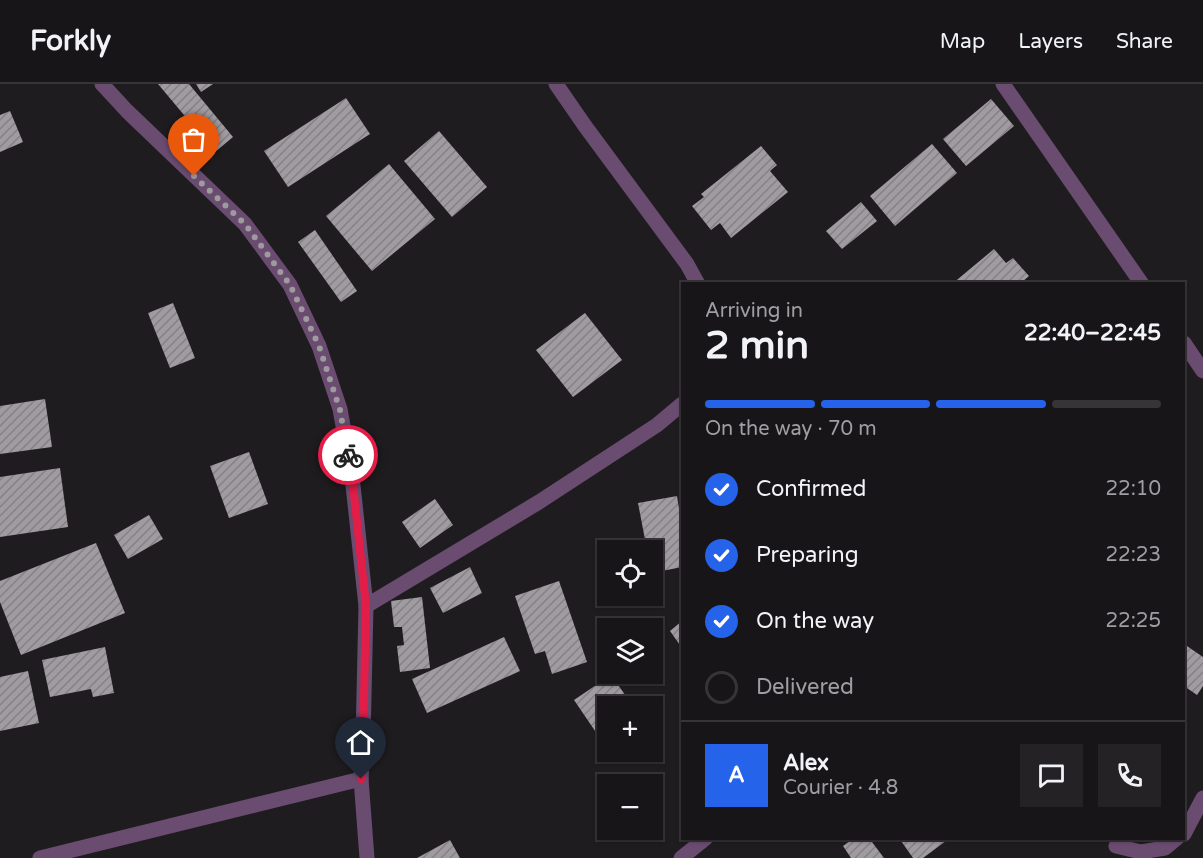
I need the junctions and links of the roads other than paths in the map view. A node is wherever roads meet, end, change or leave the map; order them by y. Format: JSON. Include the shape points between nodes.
{"nodes":[{"id":1,"x":102,"y":84,"type":"edge"},
{"id":2,"x":556,"y":84,"type":"edge"},
{"id":3,"x":1003,"y":84,"type":"edge"},
{"id":4,"x":697,"y":282,"type":"edge"},
{"id":5,"x":1141,"y":282,"type":"edge"},
{"id":6,"x":1185,"y":345,"type":"edge"},
{"id":7,"x":1203,"y":371,"type":"edge"},
{"id":8,"x":681,"y":405,"type":"edge"},
{"id":9,"x":366,"y":606,"type":"junction"},
{"id":10,"x":361,"y":779,"type":"junction"},
{"id":11,"x":1203,"y":798,"type":"edge"},
{"id":12,"x":1185,"y":832,"type":"edge"},
{"id":13,"x":704,"y":840,"type":"edge"},
{"id":14,"x":1176,"y":840,"type":"edge"},
{"id":15,"x":1178,"y":840,"type":"edge"},
{"id":16,"x":1115,"y":847,"type":"edge"},
{"id":17,"x":40,"y":858,"type":"edge"},
{"id":18,"x":367,"y":858,"type":"edge"},
{"id":19,"x":681,"y":858,"type":"edge"},
{"id":20,"x":1170,"y":858,"type":"edge"}],
"edges":[{"from":1,"to":9,"type":"street","via":[[245,224],[290,285],[319,346],[340,410],[352,476]]},
{"from":2,"to":4,"type":"street"},
{"from":3,"to":5,"type":"street"},
{"from":6,"to":7,"type":"street"},
{"from":8,"to":9,"type":"street","via":[[539,502]]},
{"from":9,"to":10,"type":"street"},
{"from":10,"to":17,"type":"street"},
{"from":10,"to":18,"type":"street"},
{"from":11,"to":12,"type":"street"},
{"from":13,"to":19,"type":"street"},
{"from":14,"to":16,"type":"street","via":[[1165,848],[1141,852]]},
{"from":15,"to":20,"type":"street"}]}
